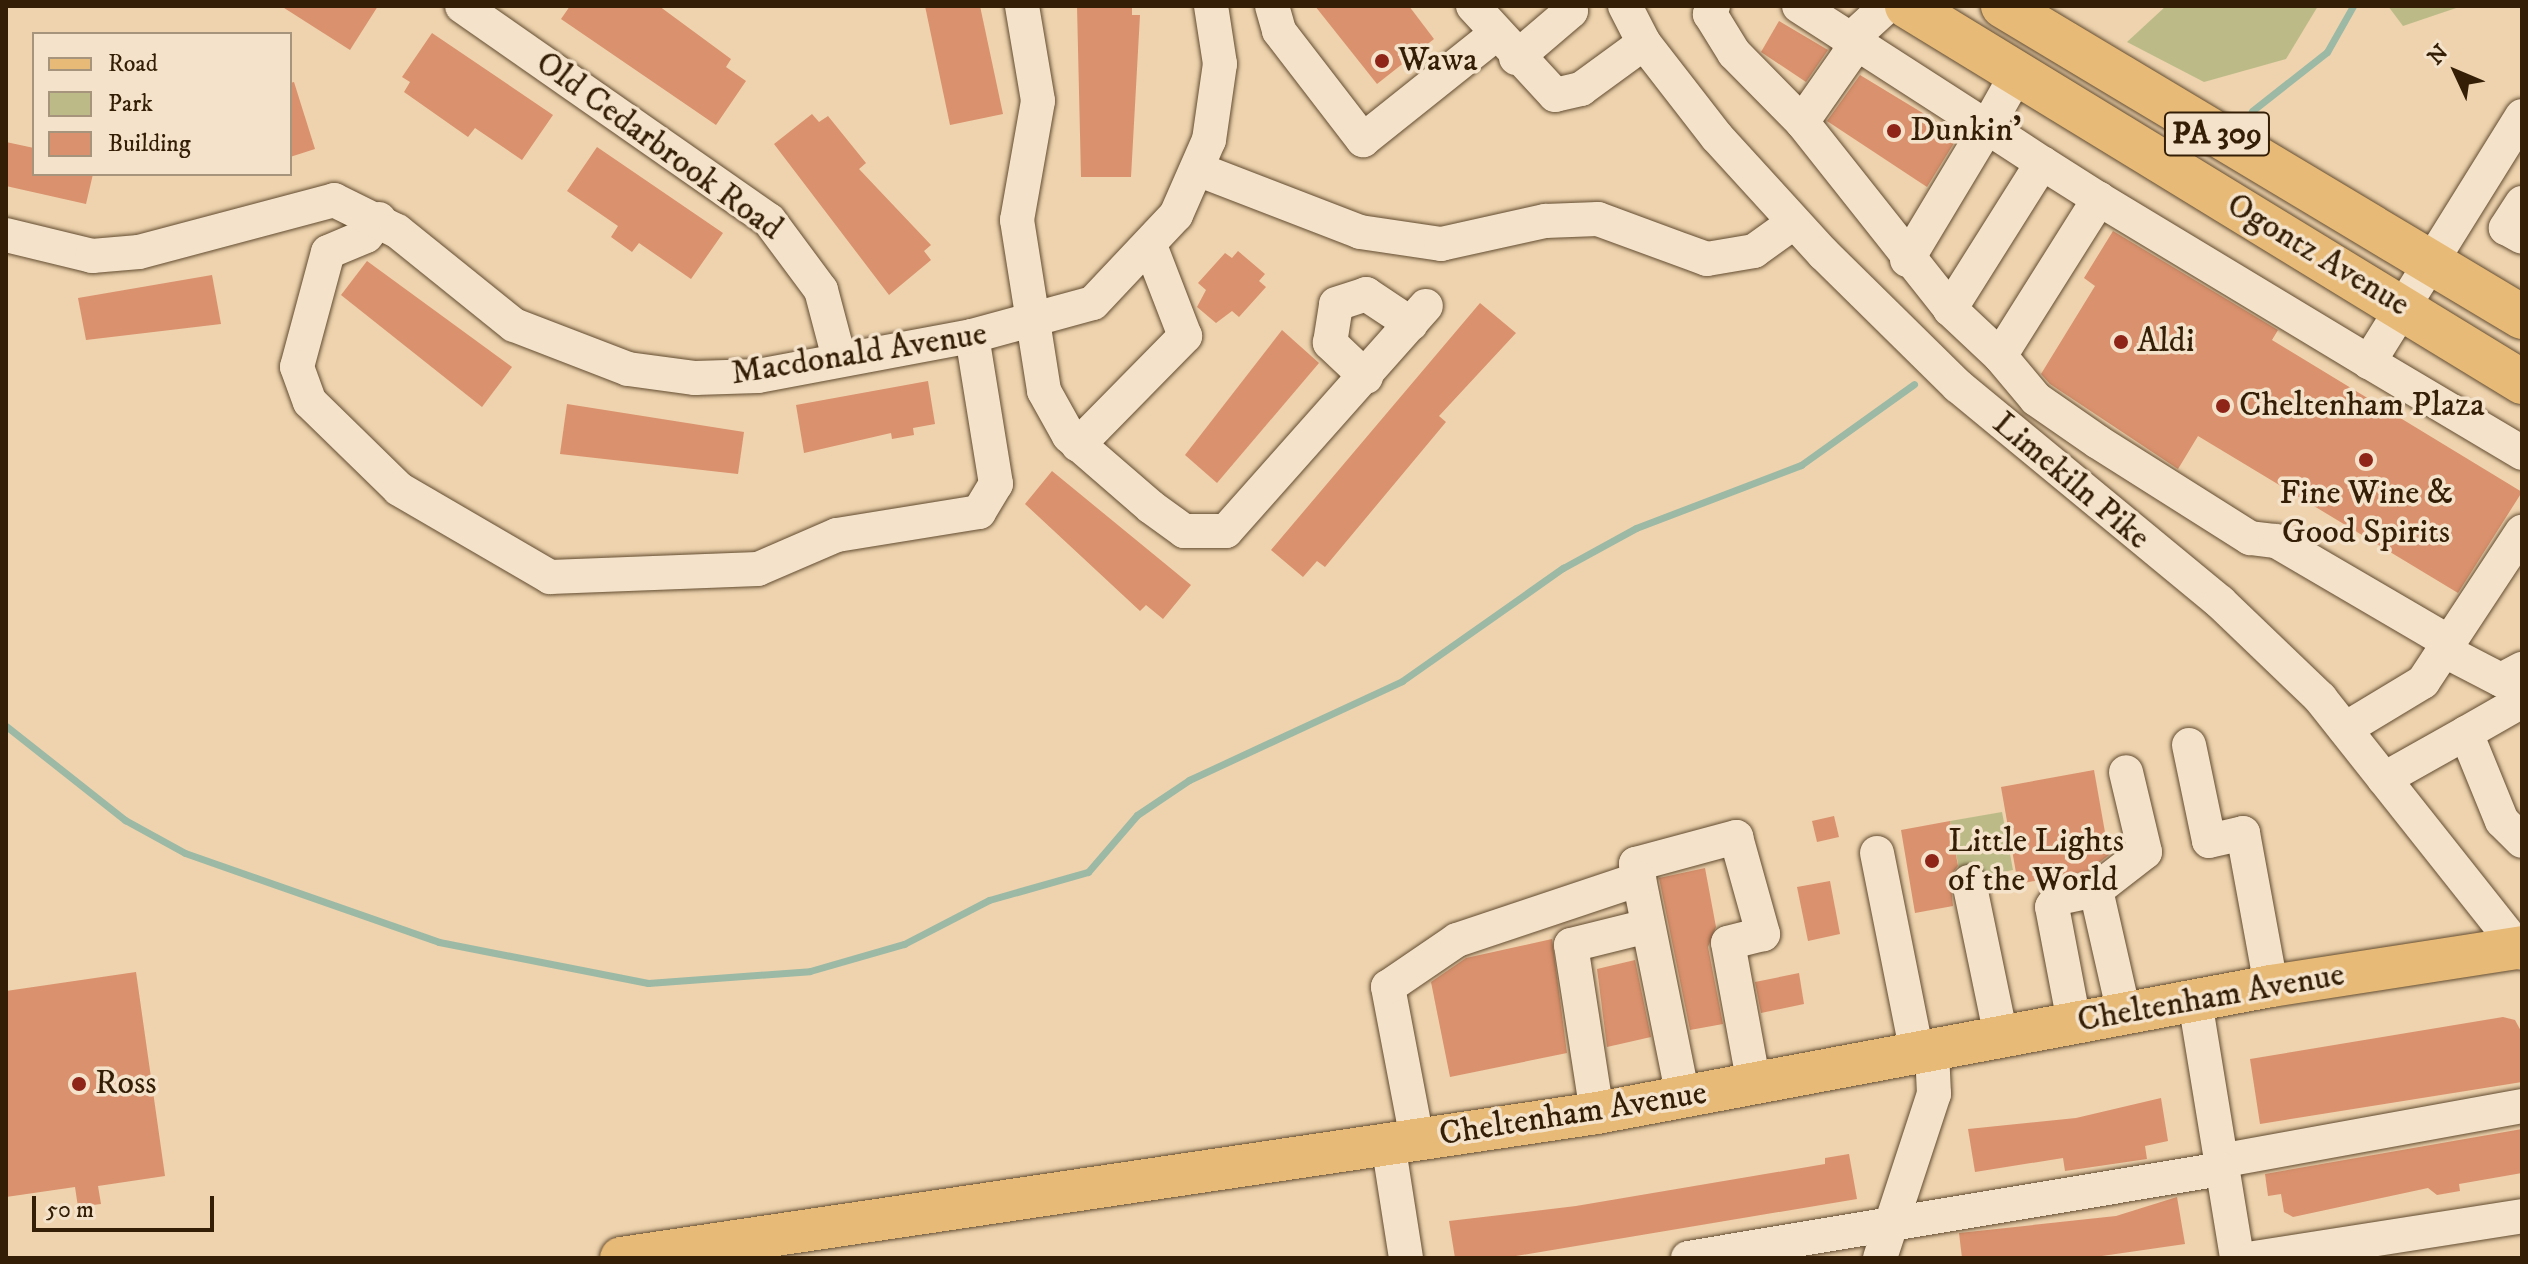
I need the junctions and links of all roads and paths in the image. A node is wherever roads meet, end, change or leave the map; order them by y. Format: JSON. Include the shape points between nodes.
{"nodes":[{"id":1,"x":462,"y":6,"type":"edge"},
{"id":2,"x":1022,"y":6,"type":"edge"},
{"id":3,"x":1211,"y":6,"type":"edge"},
{"id":4,"x":1272,"y":6,"type":"edge"},
{"id":5,"x":1473,"y":6,"type":"edge"},
{"id":6,"x":1567,"y":6,"type":"edge"},
{"id":7,"x":1625,"y":6,"type":"edge"},
{"id":8,"x":1713,"y":6,"type":"edge"},
{"id":9,"x":1799,"y":6,"type":"edge"},
{"id":10,"x":1887,"y":6,"type":"edge"},
{"id":11,"x":1907,"y":6,"type":"edge"},
{"id":12,"x":2003,"y":6,"type":"edge"},
{"id":13,"x":1644,"y":43,"type":"junction"},
{"id":14,"x":1506,"y":46,"type":"junction"},
{"id":15,"x":1850,"y":47,"type":"junction"},
{"id":16,"x":1734,"y":53,"type":"junction"},
{"id":17,"x":2018,"y":72,"type":"junction"},
{"id":18,"x":2522,"y":116,"type":"edge"},
{"id":19,"x":1802,"y":122,"type":"junction"},
{"id":20,"x":1987,"y":127,"type":"junction"},
{"id":21,"x":2042,"y":163,"type":"junction"},
{"id":22,"x":1197,"y":169,"type":"junction"},
{"id":23,"x":2099,"y":199,"type":"junction"},
{"id":24,"x":2522,"y":203,"type":"edge"},
{"id":25,"x":379,"y":219,"type":"junction"},
{"id":26,"x":1793,"y":223,"type":"junction"},
{"id":27,"x":6,"y":235,"type":"edge"},
{"id":28,"x":2522,"y":237,"type":"edge"},
{"id":29,"x":1151,"y":248,"type":"junction"},
{"id":30,"x":1907,"y":260,"type":"junction"},
{"id":31,"x":2431,"y":262,"type":"junction"},
{"id":32,"x":2402,"y":305,"type":"junction"},
{"id":33,"x":1950,"y":309,"type":"junction"},
{"id":34,"x":2522,"y":317,"type":"edge"},
{"id":35,"x":1029,"y":325,"type":"junction"},
{"id":36,"x":972,"y":336,"type":"junction"},
{"id":37,"x":2000,"y":356,"type":"junction"},
{"id":38,"x":839,"y":358,"type":"junction"},
{"id":39,"x":2369,"y":362,"type":"junction"},
{"id":40,"x":1366,"y":377,"type":"junction"},
{"id":41,"x":2522,"y":382,"type":"edge"},
{"id":42,"x":1078,"y":445,"type":"junction"},
{"id":43,"x":2522,"y":453,"type":"edge"},
{"id":44,"x":2522,"y":532,"type":"edge"},
{"id":45,"x":2447,"y":646,"type":"junction"},
{"id":46,"x":2522,"y":669,"type":"edge"},
{"id":47,"x":2522,"y":701,"type":"edge"},
{"id":48,"x":2345,"y":729,"type":"junction"},
{"id":49,"x":2466,"y":733,"type":"junction"},
{"id":50,"x":2189,"y":745,"type":"dead end"},
{"id":51,"x":2126,"y":772,"type":"dead end"},
{"id":52,"x":2384,"y":779,"type":"junction"},
{"id":53,"x":2522,"y":841,"type":"edge"},
{"id":54,"x":1877,"y":853,"type":"dead end"},
{"id":55,"x":1639,"y":879,"type":"junction"},
{"id":56,"x":1969,"y":882,"type":"dead end"},
{"id":57,"x":2096,"y":890,"type":"junction"},
{"id":58,"x":1648,"y":926,"type":"junction"},
{"id":59,"x":2521,"y":949,"type":"edge"},
{"id":60,"x":2271,"y":986,"type":"junction"},
{"id":61,"x":2195,"y":1001,"type":"junction"},
{"id":62,"x":2124,"y":1013,"type":"junction"},
{"id":63,"x":2074,"y":1022,"type":"junction"},
{"id":64,"x":2001,"y":1036,"type":"junction"},
{"id":65,"x":1925,"y":1052,"type":"junction"},
{"id":66,"x":1754,"y":1084,"type":"junction"},
{"id":67,"x":1683,"y":1097,"type":"junction"},
{"id":68,"x":2522,"y":1106,"type":"edge"},
{"id":69,"x":1597,"y":1113,"type":"junction"},
{"id":70,"x":1402,"y":1141,"type":"junction"},
{"id":71,"x":2220,"y":1165,"type":"junction"},
{"id":72,"x":2522,"y":1216,"type":"edge"},
{"id":73,"x":1892,"y":1223,"type":"junction"},
{"id":74,"x":621,"y":1258,"type":"edge"},
{"id":75,"x":1406,"y":1258,"type":"edge"},
{"id":76,"x":1688,"y":1258,"type":"edge"},
{"id":77,"x":1880,"y":1258,"type":"edge"},
{"id":78,"x":2237,"y":1258,"type":"edge"},
{"id":79,"x":2255,"y":1258,"type":"edge"}],
"edges":[{"from":1,"to":38,"type":"street","name":"Old Cedarbrook Road","via":[[769,220],[821,290]]},
{"from":2,"to":35,"type":"street","via":[[1038,101],[1017,220]]},
{"from":3,"to":22,"type":"street","name":"Macdonald Avenue","via":[[1220,64],[1209,140]]},
{"from":4,"to":14,"type":"street","via":[[1279,31],[1363,140]]},
{"from":5,"to":14,"type":"street"},
{"from":6,"to":14,"type":"street","via":[[1571,11]]},
{"from":7,"to":13,"type":"street","name":"Limekiln Pike"},
{"from":8,"to":16,"type":"street","via":[[1710,14]]},
{"from":9,"to":15,"type":"street"},
{"from":10,"to":15,"type":"street"},
{"from":11,"to":17,"type":"highway","name":"Ogontz Avenue","number":"PA 309"},
{"from":12,"to":31,"type":"highway","name":"Ogontz Avenue","number":"PA 309"},
{"from":13,"to":14,"type":"street","via":[[1581,89],[1555,95]]},
{"from":13,"to":26,"type":"street","name":"Limekiln Pike"},
{"from":15,"to":16,"type":"street","via":[[1812,95],[1797,98],[1754,57]]},
{"from":15,"to":19,"type":"street"},
{"from":15,"to":20,"type":"street"},
{"from":16,"to":19,"type":"street"},
{"from":17,"to":20,"type":"street"},
{"from":17,"to":32,"type":"highway","name":"Ogontz Avenue","number":"PA 309"},
{"from":18,"to":31,"type":"street"},
{"from":19,"to":30,"type":"street"},
{"from":20,"to":21,"type":"street"},
{"from":20,"to":30,"type":"street"},
{"from":21,"to":23,"type":"street"},
{"from":21,"to":33,"type":"street"},
{"from":22,"to":26,"type":"street","via":[[1360,232],[1441,244],[1545,221],[1598,219],[1707,259],[1754,251]]},
{"from":22,"to":29,"type":"street","name":"Macdonald Avenue","via":[[1176,215]]},
{"from":23,"to":37,"type":"street"},
{"from":23,"to":39,"type":"street"},
{"from":24,"to":28,"type":"street","via":[[2506,228]]},
{"from":25,"to":27,"type":"street","name":"Macdonald Avenue","via":[[334,200],[139,252],[92,256]]},
{"from":25,"to":36,"type":"street","via":[[366,236],[328,252],[297,367],[310,402],[399,489],[550,577],[758,569],[837,535],[979,512],[996,484]]},
{"from":25,"to":38,"type":"street","name":"Macdonald Avenue","via":[[514,325],[572,353],[695,378],[758,376]]},
{"from":26,"to":48,"type":"street","name":"Limekiln Pike","via":[[1958,386],[2278,655]]},
{"from":29,"to":35,"type":"street","name":"Macdonald Avenue","via":[[1093,303]]},
{"from":29,"to":42,"type":"street","via":[[1185,336]]},
{"from":30,"to":33,"type":"street"},
{"from":31,"to":32,"type":"street"},
{"from":31,"to":34,"type":"highway","name":"Ogontz Avenue","number":"PA 309"},
{"from":32,"to":39,"type":"street"},
{"from":32,"to":41,"type":"highway","name":"Ogontz Avenue","number":"PA 309"},
{"from":33,"to":37,"type":"street"},
{"from":35,"to":36,"type":"street","name":"Macdonald Avenue"},
{"from":35,"to":42,"type":"street","via":[[1044,391]]},
{"from":36,"to":38,"type":"street","name":"Macdonald Avenue"},
{"from":37,"to":45,"type":"street","via":[[2036,399],[2098,442],[2250,538],[2276,541]]},
{"from":39,"to":43,"type":"street"},
{"from":40,"to":40,"type":"street","via":[[1419,315],[1373,296],[1336,304],[1330,343]]},
{"from":40,"to":42,"type":"street","via":[[1226,531],[1184,531]]},
{"from":44,"to":45,"type":"street"},
{"from":45,"to":46,"type":"street","via":[[2501,680]]},
{"from":45,"to":48,"type":"street","via":[[2423,682]]},
{"from":47,"to":49,"type":"street"},
{"from":48,"to":52,"type":"street","name":"Limekiln Pike"},
{"from":49,"to":52,"type":"street"},
{"from":49,"to":53,"type":"street","via":[[2502,821]]},
{"from":50,"to":60,"type":"street","via":[[2209,841],[2243,833]]},
{"from":51,"to":57,"type":"street","via":[[2145,852]]},
{"from":52,"to":59,"type":"street","name":"Limekiln Pike"},
{"from":54,"to":65,"type":"street"},
{"from":55,"to":58,"type":"street"},
{"from":55,"to":66,"type":"street","via":[[1636,864],[1736,837],[1763,934],[1728,943]]},
{"from":55,"to":70,"type":"street","via":[[1457,940],[1388,987]]},
{"from":56,"to":64,"type":"street"},
{"from":57,"to":62,"type":"street"},
{"from":57,"to":63,"type":"street","via":[[2058,898],[2052,907]]},
{"from":58,"to":67,"type":"street"},
{"from":58,"to":69,"type":"street","via":[[1571,945]]},
{"from":59,"to":60,"type":"main road","name":"Cheltenham Avenue"},
{"from":60,"to":61,"type":"main road","name":"Cheltenham Avenue"},
{"from":61,"to":62,"type":"main road","name":"Cheltenham Avenue"},
{"from":61,"to":71,"type":"street"},
{"from":62,"to":63,"type":"main road","name":"Cheltenham Avenue"},
{"from":63,"to":64,"type":"main road","name":"Cheltenham Avenue"},
{"from":64,"to":65,"type":"main road","name":"Cheltenham Avenue"},
{"from":65,"to":66,"type":"main road","name":"Cheltenham Avenue"},
{"from":65,"to":73,"type":"street","via":[[1934,1094]]},
{"from":66,"to":67,"type":"main road","name":"Cheltenham Avenue"},
{"from":67,"to":69,"type":"main road","name":"Cheltenham Avenue"},
{"from":68,"to":71,"type":"street"},
{"from":69,"to":70,"type":"main road","name":"Cheltenham Avenue"},
{"from":70,"to":74,"type":"main road","name":"Cheltenham Avenue"},
{"from":70,"to":75,"type":"street"},
{"from":71,"to":73,"type":"street"},
{"from":71,"to":78,"type":"street"},
{"from":72,"to":79,"type":"street"},
{"from":73,"to":76,"type":"street"},
{"from":73,"to":77,"type":"street"}]}
